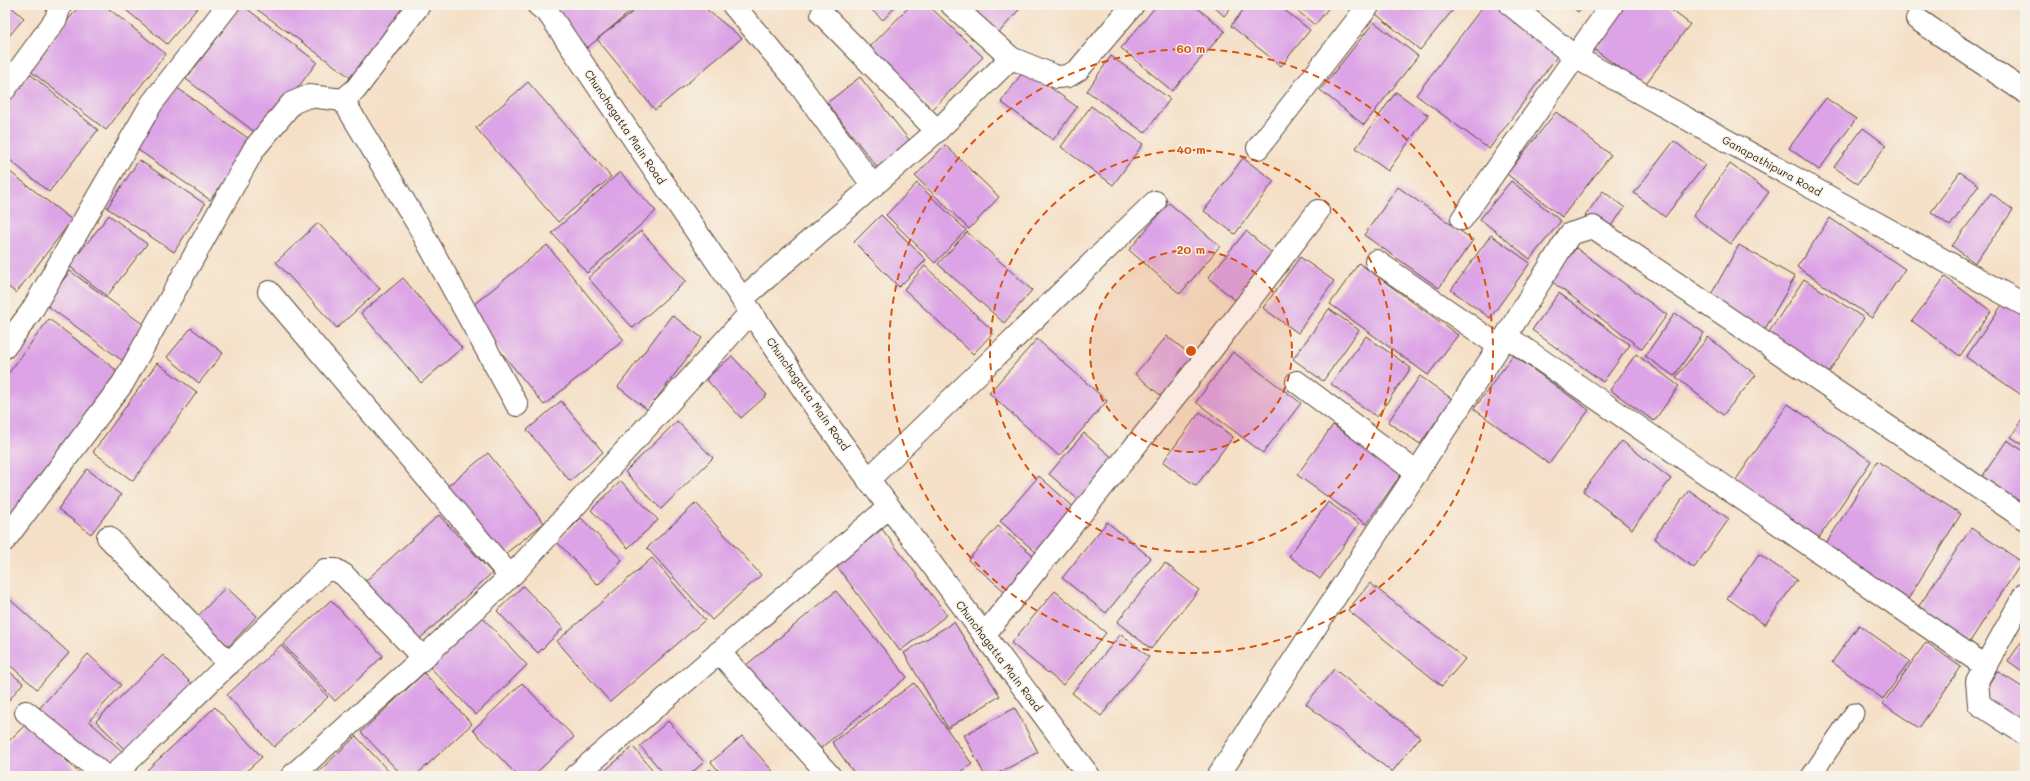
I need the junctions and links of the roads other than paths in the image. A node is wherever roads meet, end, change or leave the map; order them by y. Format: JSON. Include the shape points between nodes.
{"nodes":[{"id":1,"x":60,"y":5,"type":"edge"},
{"id":2,"x":228,"y":5,"type":"edge"},
{"id":3,"x":419,"y":5,"type":"edge"},
{"id":4,"x":538,"y":5,"type":"edge"},
{"id":5,"x":733,"y":5,"type":"edge"},
{"id":6,"x":952,"y":5,"type":"edge"},
{"id":7,"x":1133,"y":5,"type":"edge"},
{"id":8,"x":1369,"y":5,"type":"edge"},
{"id":9,"x":1511,"y":5,"type":"edge"},
{"id":10,"x":1612,"y":5,"type":"edge"},
{"id":11,"x":822,"y":14,"type":"dead end"},
{"id":12,"x":1917,"y":19,"type":"dead end"},
{"id":13,"x":1575,"y":57,"type":"junction"},
{"id":14,"x":1011,"y":58,"type":"junction"},
{"id":15,"x":5,"y":89,"type":"edge"},
{"id":16,"x":2025,"y":92,"type":"edge"},
{"id":17,"x":343,"y":100,"type":"junction"},
{"id":18,"x":937,"y":131,"type":"junction"},
{"id":19,"x":1258,"y":148,"type":"dead end"},
{"id":20,"x":873,"y":186,"type":"junction"},
{"id":21,"x":1155,"y":202,"type":"dead end"},
{"id":22,"x":1318,"y":211,"type":"dead end"},
{"id":23,"x":1462,"y":219,"type":"dead end"},
{"id":24,"x":1376,"y":261,"type":"dead end"},
{"id":25,"x":269,"y":292,"type":"dead end"},
{"id":26,"x":2025,"y":305,"type":"edge"},
{"id":27,"x":746,"y":306,"type":"junction"},
{"id":28,"x":1503,"y":341,"type":"junction"},
{"id":29,"x":5,"y":347,"type":"edge"},
{"id":30,"x":1297,"y":382,"type":"dead end"},
{"id":31,"x":517,"y":405,"type":"dead end"},
{"id":32,"x":1417,"y":473,"type":"junction"},
{"id":33,"x":868,"y":480,"type":"junction"},
{"id":34,"x":889,"y":507,"type":"junction"},
{"id":35,"x":2025,"y":519,"type":"edge"},
{"id":36,"x":108,"y":537,"type":"dead end"},
{"id":37,"x":5,"y":540,"type":"edge"},
{"id":38,"x":510,"y":576,"type":"junction"},
{"id":39,"x":2025,"y":594,"type":"edge"},
{"id":40,"x":984,"y":635,"type":"junction"},
{"id":41,"x":720,"y":652,"type":"junction"},
{"id":42,"x":423,"y":658,"type":"junction"},
{"id":43,"x":229,"y":664,"type":"junction"},
{"id":44,"x":1985,"y":666,"type":"junction"},
{"id":45,"x":26,"y":712,"type":"dead end"},
{"id":46,"x":1854,"y":713,"type":"dead end"},
{"id":47,"x":2025,"y":734,"type":"edge"},
{"id":48,"x":106,"y":776,"type":"edge"},
{"id":49,"x":113,"y":776,"type":"edge"},
{"id":50,"x":292,"y":776,"type":"edge"},
{"id":51,"x":575,"y":776,"type":"edge"},
{"id":52,"x":830,"y":776,"type":"edge"},
{"id":53,"x":1089,"y":776,"type":"edge"},
{"id":54,"x":1218,"y":776,"type":"edge"},
{"id":55,"x":1811,"y":776,"type":"edge"}],
"edges":[{"from":1,"to":15,"type":"street","via":[[56,19]]},
{"from":2,"to":29,"type":"street","via":[[152,103],[31,312]]},
{"from":3,"to":17,"type":"street","via":[[356,89]]},
{"from":4,"to":27,"type":"street","name":"Chunchagatta Main Road","via":[[548,14]]},
{"from":5,"to":20,"type":"street","via":[[793,76]]},
{"from":6,"to":14,"type":"street"},
{"from":7,"to":14,"type":"street","via":[[1078,70],[1068,76],[1057,77]]},
{"from":8,"to":19,"type":"street"},
{"from":9,"to":13,"type":"street","name":"Ganapathipura Road"},
{"from":10,"to":13,"type":"street"},
{"from":11,"to":18,"type":"street"},
{"from":12,"to":16,"type":"street"},
{"from":13,"to":23,"type":"street"},
{"from":13,"to":26,"type":"street","name":"Ganapathipura Road"},
{"from":14,"to":18,"type":"street"},
{"from":17,"to":31,"type":"street","via":[[417,223]]},
{"from":17,"to":37,"type":"street","via":[[309,96],[292,103],[254,149],[123,383]]},
{"from":18,"to":20,"type":"street"},
{"from":20,"to":27,"type":"street"},
{"from":21,"to":33,"type":"street"},
{"from":22,"to":40,"type":"street"},
{"from":24,"to":28,"type":"street"},
{"from":25,"to":38,"type":"street"},
{"from":27,"to":33,"type":"street","name":"Chunchagatta Main Road"},
{"from":27,"to":38,"type":"street"},
{"from":28,"to":32,"type":"street"},
{"from":28,"to":35,"type":"street","via":[[1570,234],[1593,227]]},
{"from":28,"to":44,"type":"street"},
{"from":30,"to":32,"type":"street"},
{"from":32,"to":54,"type":"street"},
{"from":33,"to":34,"type":"street","name":"Chunchagatta Main Road"},
{"from":34,"to":40,"type":"street","name":"Chunchagatta Main Road"},
{"from":34,"to":41,"type":"street"},
{"from":36,"to":43,"type":"street"},
{"from":38,"to":42,"type":"street"},
{"from":39,"to":44,"type":"street"},
{"from":40,"to":53,"type":"street","name":"Chunchagatta Main Road"},
{"from":41,"to":51,"type":"street"},
{"from":41,"to":52,"type":"street"},
{"from":42,"to":43,"type":"street","via":[[344,575],[336,570],[325,570]]},
{"from":42,"to":50,"type":"street"},
{"from":43,"to":49,"type":"street"},
{"from":44,"to":47,"type":"street","via":[[1977,682],[1980,704]]},
{"from":45,"to":48,"type":"street"},
{"from":46,"to":55,"type":"lane"}]}
